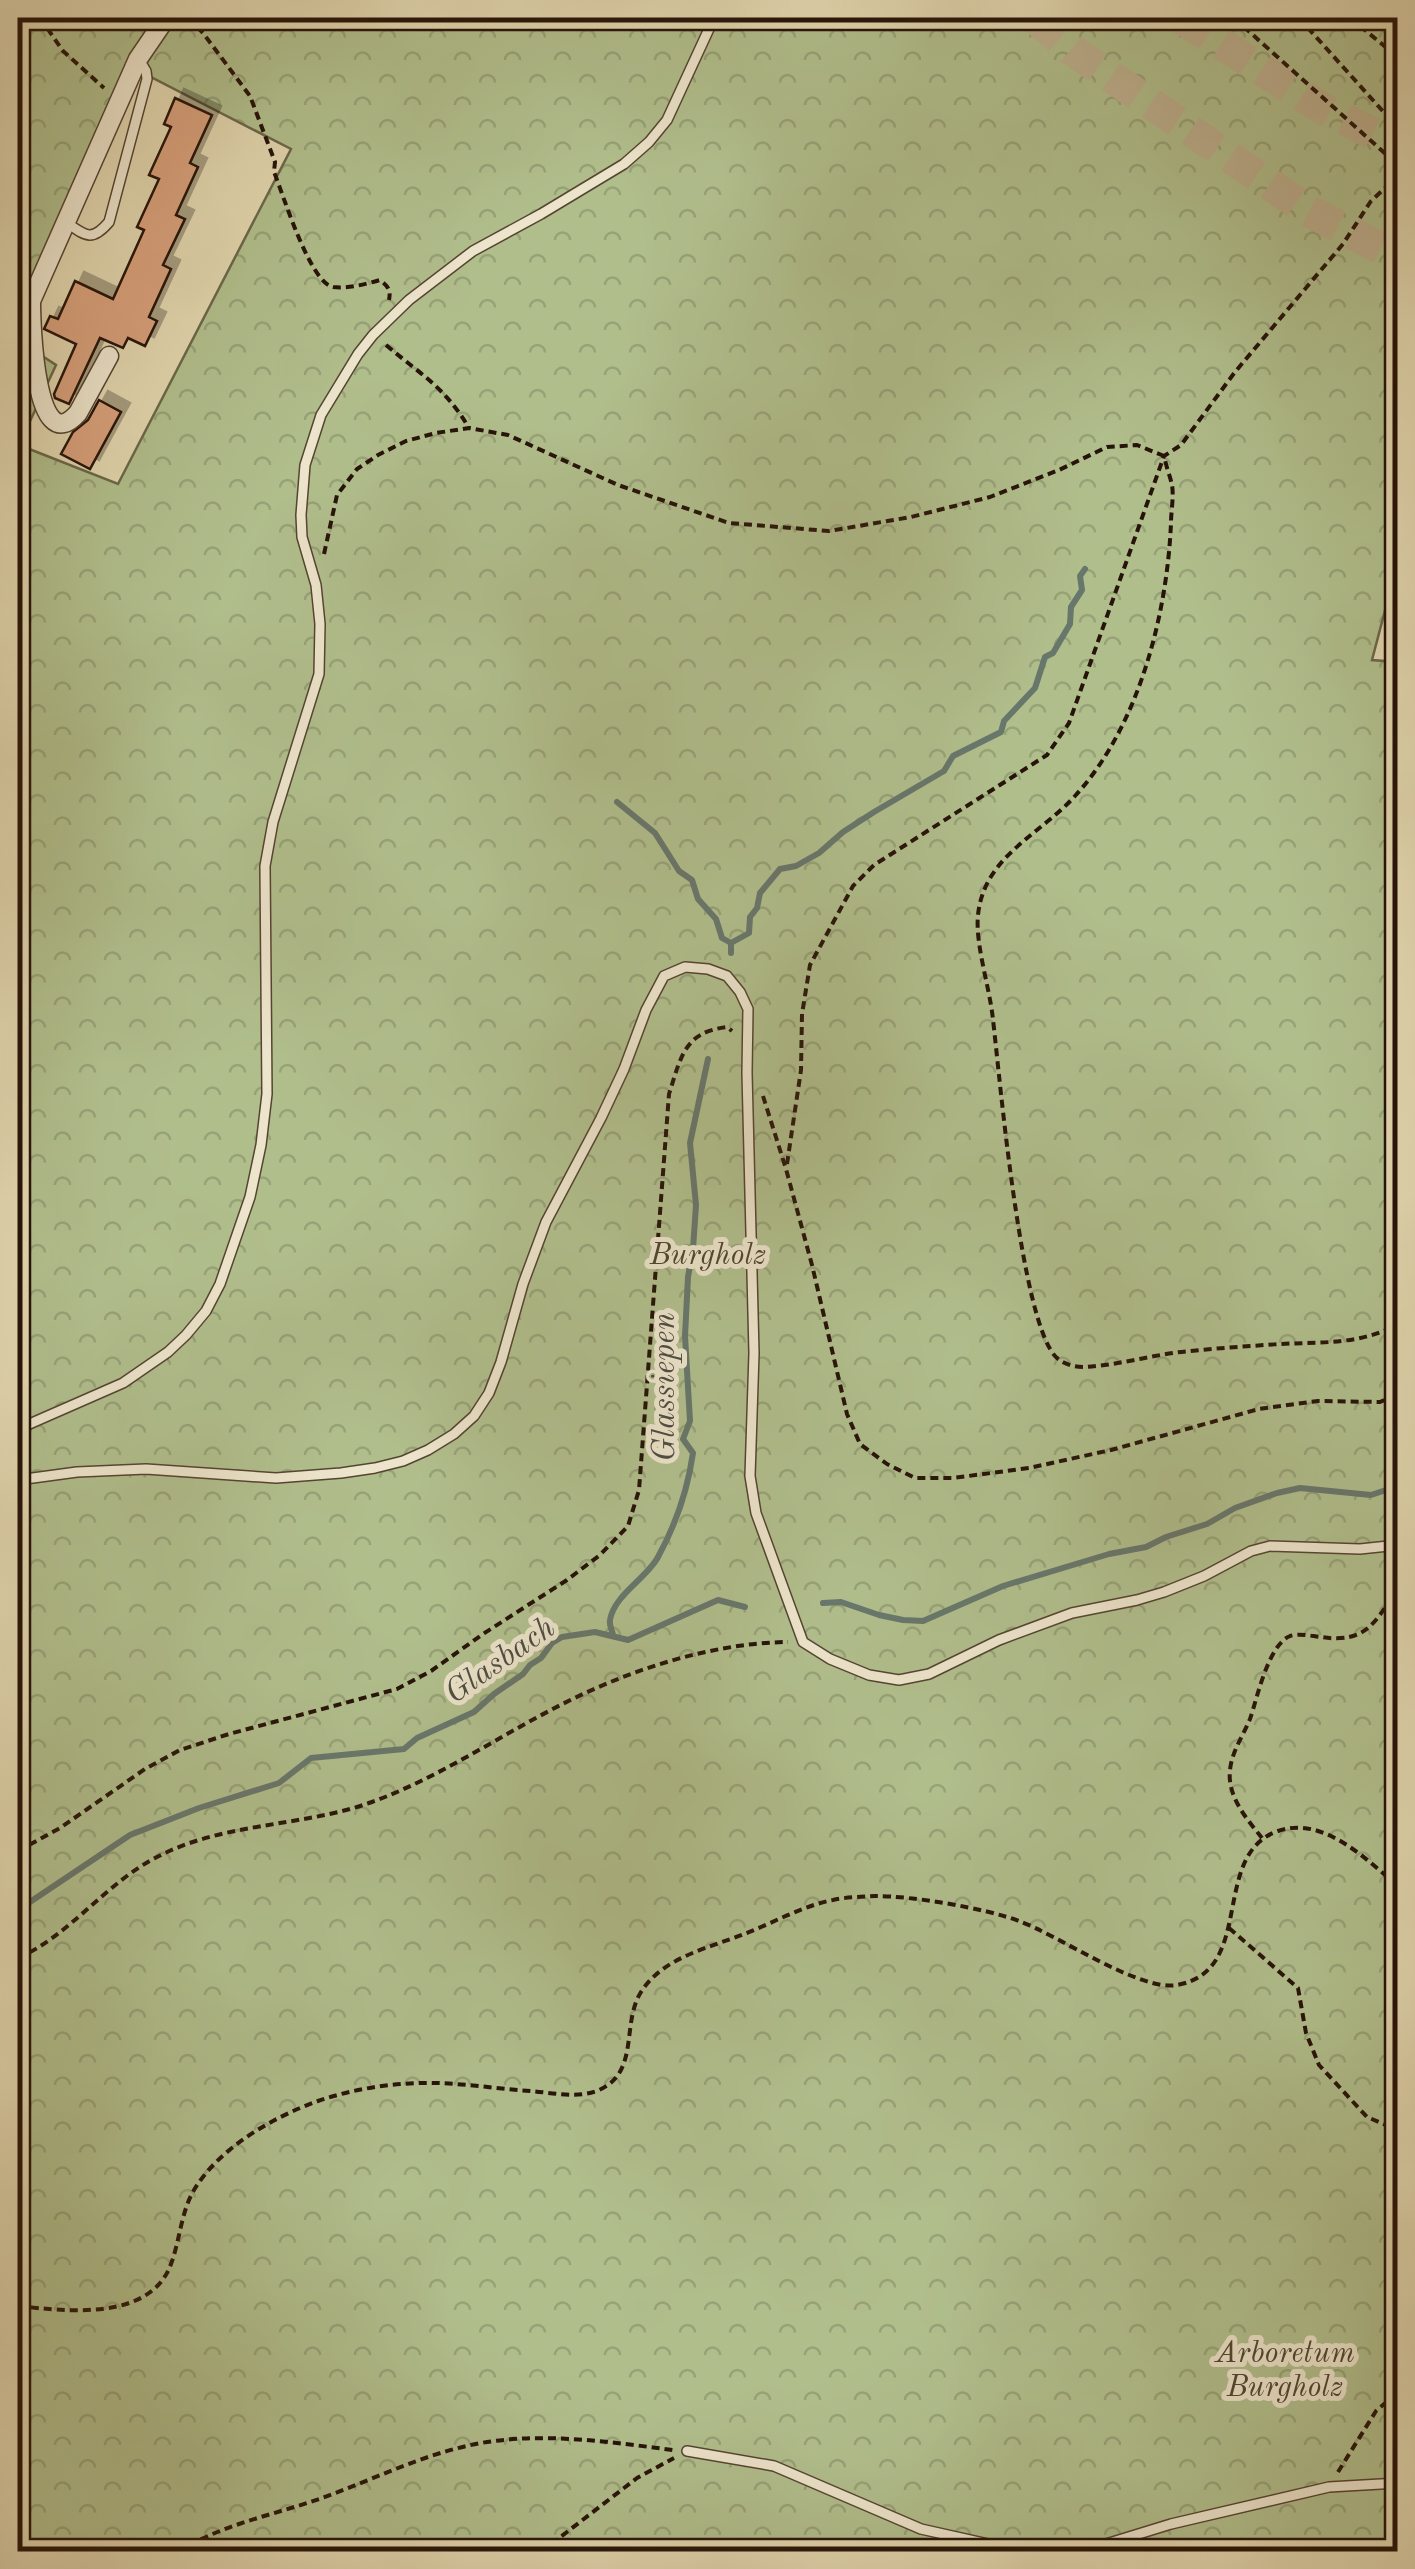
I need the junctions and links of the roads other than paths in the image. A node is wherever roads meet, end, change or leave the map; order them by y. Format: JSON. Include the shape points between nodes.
{"nodes":[{"id":1,"x":166,"y":18,"type":"edge"},
{"id":2,"x":714,"y":18,"type":"edge"},
{"id":3,"x":138,"y":58,"type":"junction"},
{"id":4,"x":64,"y":222,"type":"junction"},
{"id":5,"x":109,"y":356,"type":"dead end"},
{"id":6,"x":18,"y":1429,"type":"edge"},
{"id":7,"x":18,"y":1480,"type":"edge"},
{"id":8,"x":1398,"y":1545,"type":"edge"},
{"id":9,"x":687,"y":2452,"type":"road end"},
{"id":10,"x":1398,"y":2483,"type":"edge"},
{"id":11,"x":1024,"y":2552,"type":"edge"},
{"id":12,"x":1080,"y":2552,"type":"edge"}],
"edges":[{"from":1,"to":3,"type":"street"},
{"from":2,"to":6,"type":"lane","via":[[668,120],[650,142],[409,300],[373,335],[321,414],[305,465],[302,537],[316,585],[319,674],[265,866],[267,1094],[254,1180],[234,1247],[206,1311],[168,1352],[122,1382]]},
{"from":3,"to":4,"type":"street"},
{"from":3,"to":4,"type":"lane","via":[[147,79],[109,222],[92,236]]},
{"from":4,"to":5,"type":"street","via":[[30,301],[39,394],[55,421],[78,413]]},
{"from":7,"to":8,"type":"lane","via":[[146,1468],[276,1478],[325,1474],[376,1468],[454,1434],[488,1393],[546,1222],[601,1118],[646,1010],[664,976],[685,967],[727,976],[748,1008],[750,1476],[803,1642],[869,1676],[899,1680],[1072,1613],[1164,1592],[1270,1546]]},
{"from":9,"to":11,"type":"lane","via":[[774,2466],[921,2528]]},
{"from":10,"to":12,"type":"lane","via":[[1329,2487]]}]}
